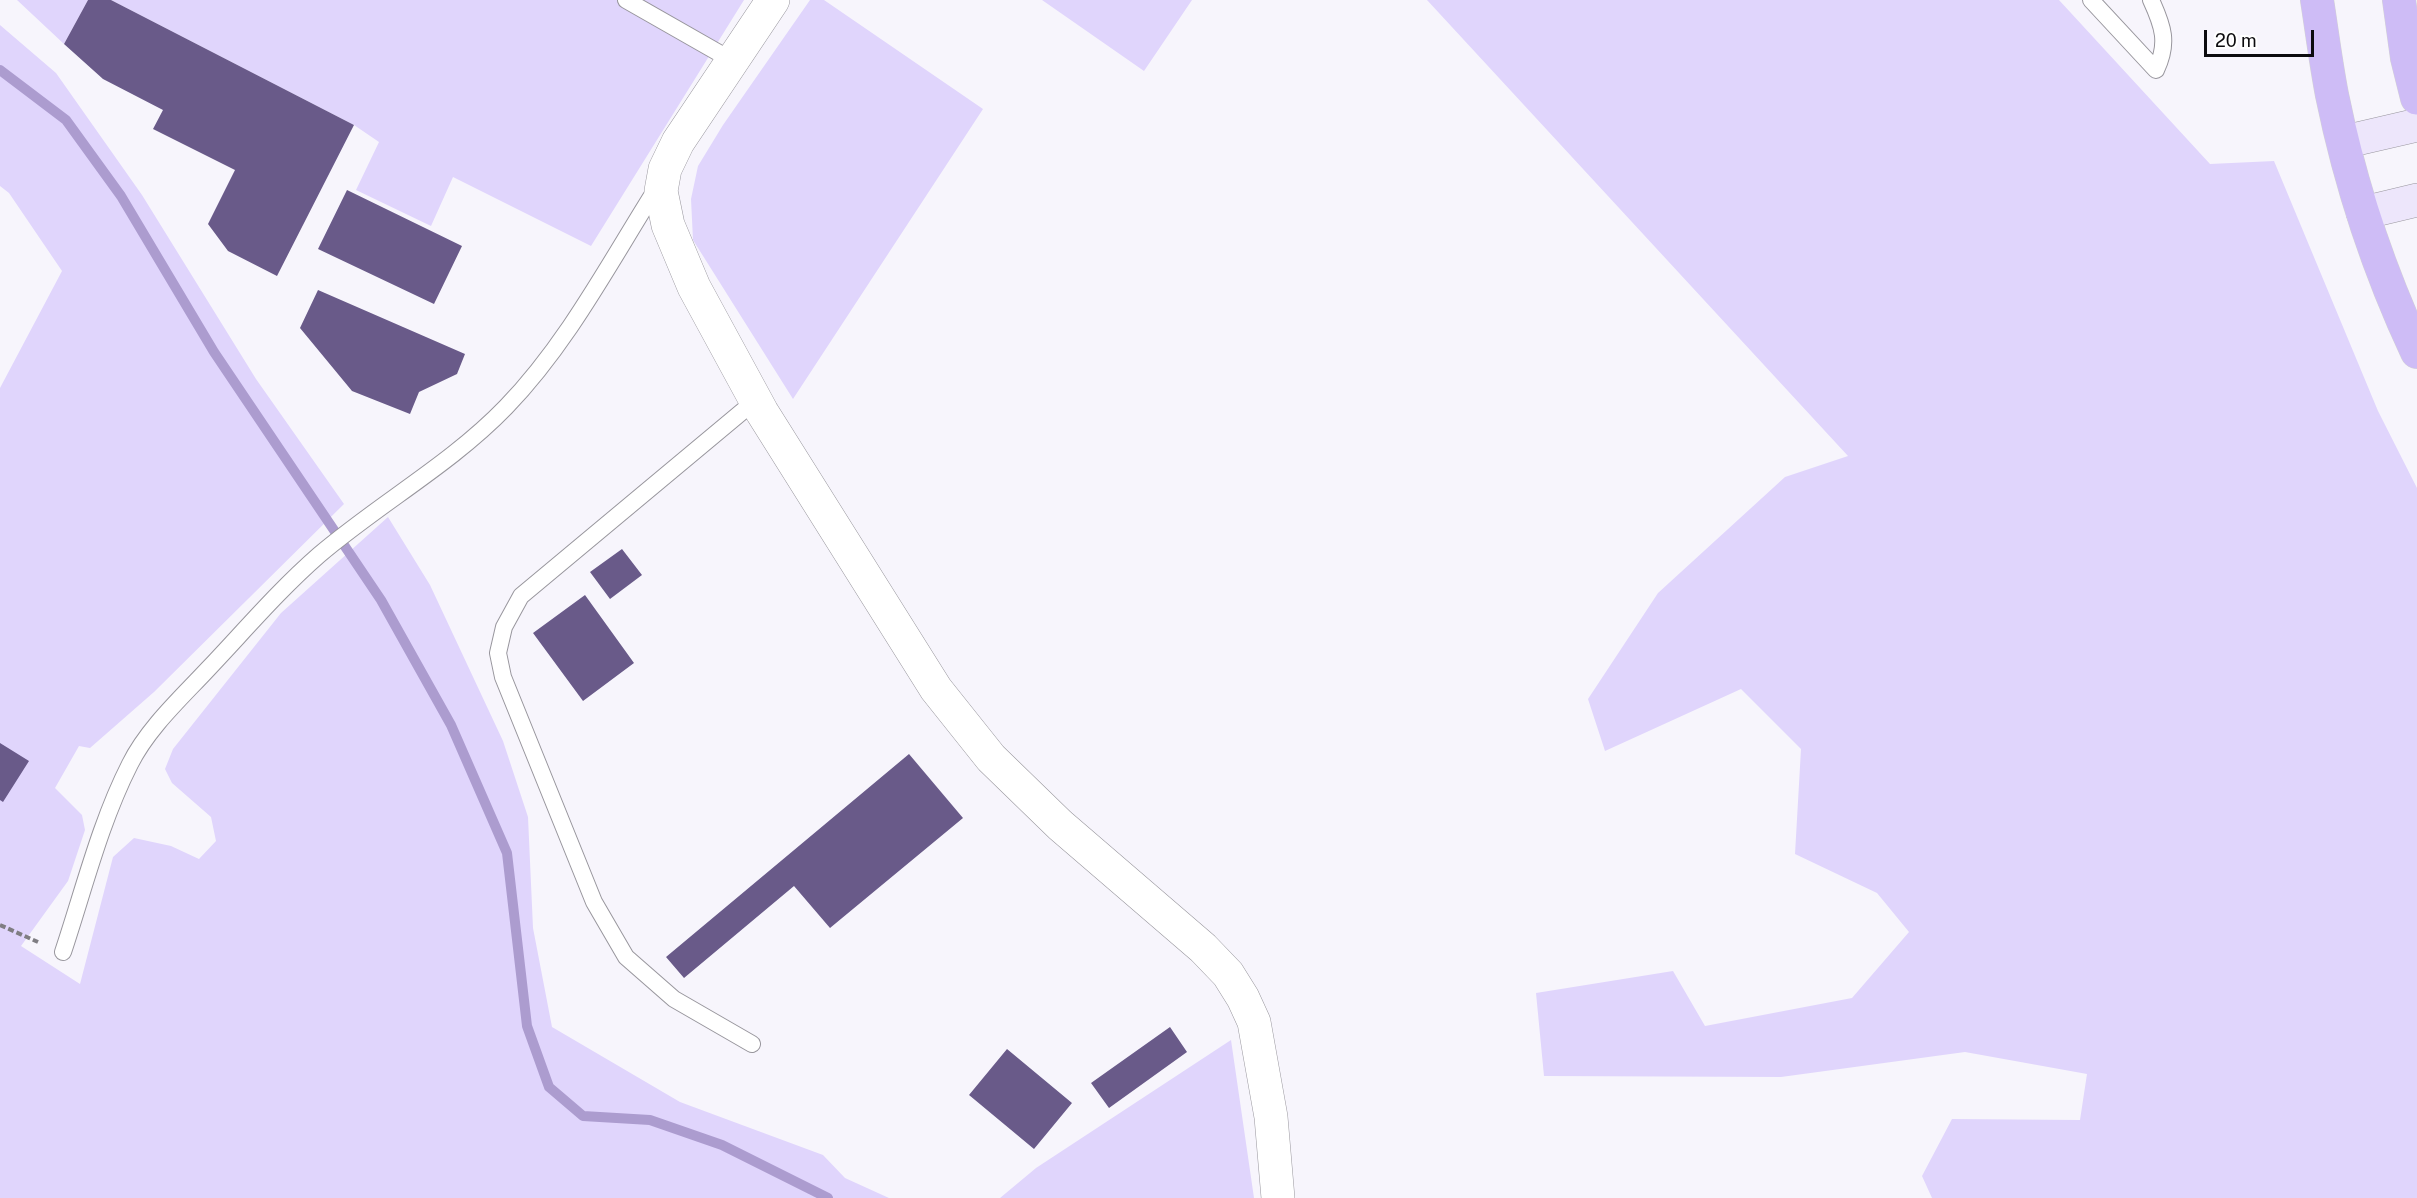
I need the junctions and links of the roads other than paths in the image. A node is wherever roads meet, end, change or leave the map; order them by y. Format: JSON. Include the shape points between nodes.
{"nodes":[{"id":1,"x":626,"y":0,"type":"edge"},
{"id":2,"x":774,"y":0,"type":"edge"},
{"id":3,"x":2091,"y":0,"type":"edge"},
{"id":4,"x":2151,"y":0,"type":"edge"},
{"id":5,"x":2317,"y":0,"type":"edge"},
{"id":6,"x":2399,"y":0,"type":"edge"},
{"id":7,"x":733,"y":61,"type":"junction"},
{"id":8,"x":2417,"y":98,"type":"edge"},
{"id":9,"x":2417,"y":126,"type":"edge"},
{"id":10,"x":2344,"y":142,"type":"junction"},
{"id":11,"x":663,"y":178,"type":"junction"},
{"id":12,"x":2417,"y":200,"type":"edge"},
{"id":13,"x":2363,"y":213,"type":"junction"},
{"id":14,"x":2417,"y":352,"type":"edge"},
{"id":15,"x":756,"y":400,"type":"junction"},
{"id":16,"x":63,"y":952,"type":"road end"},
{"id":17,"x":752,"y":1044,"type":"dead end"},
{"id":18,"x":1278,"y":1198,"type":"edge"}],
"edges":[{"from":1,"to":7,"type":"lane"},
{"from":2,"to":7,"type":"street"},
{"from":3,"to":4,"type":"lane","via":[[2156,70],[2164,38]]},
{"from":5,"to":10,"type":"highway","via":[[2332,96]]},
{"from":6,"to":8,"type":"highway"},
{"from":7,"to":11,"type":"street","via":[[678,142]]},
{"from":9,"to":10,"type":"main road"},
{"from":10,"to":13,"type":"highway"},
{"from":11,"to":15,"type":"street","via":[[661,191],[668,225],[694,287]]},
{"from":11,"to":16,"type":"lane","via":[[565,333],[514,398],[461,447],[285,586],[158,723],[131,762],[111,806]]},
{"from":12,"to":13,"type":"main road"},
{"from":13,"to":14,"type":"highway","via":[[2394,303]]},
{"from":15,"to":17,"type":"lane","via":[[521,596],[504,627],[498,653],[503,677],[594,902],[626,957],[674,999]]},
{"from":15,"to":18,"type":"street","via":[[936,689],[991,758],[1060,825],[1203,948],[1244,998],[1254,1022],[1271,1117]]}]}
